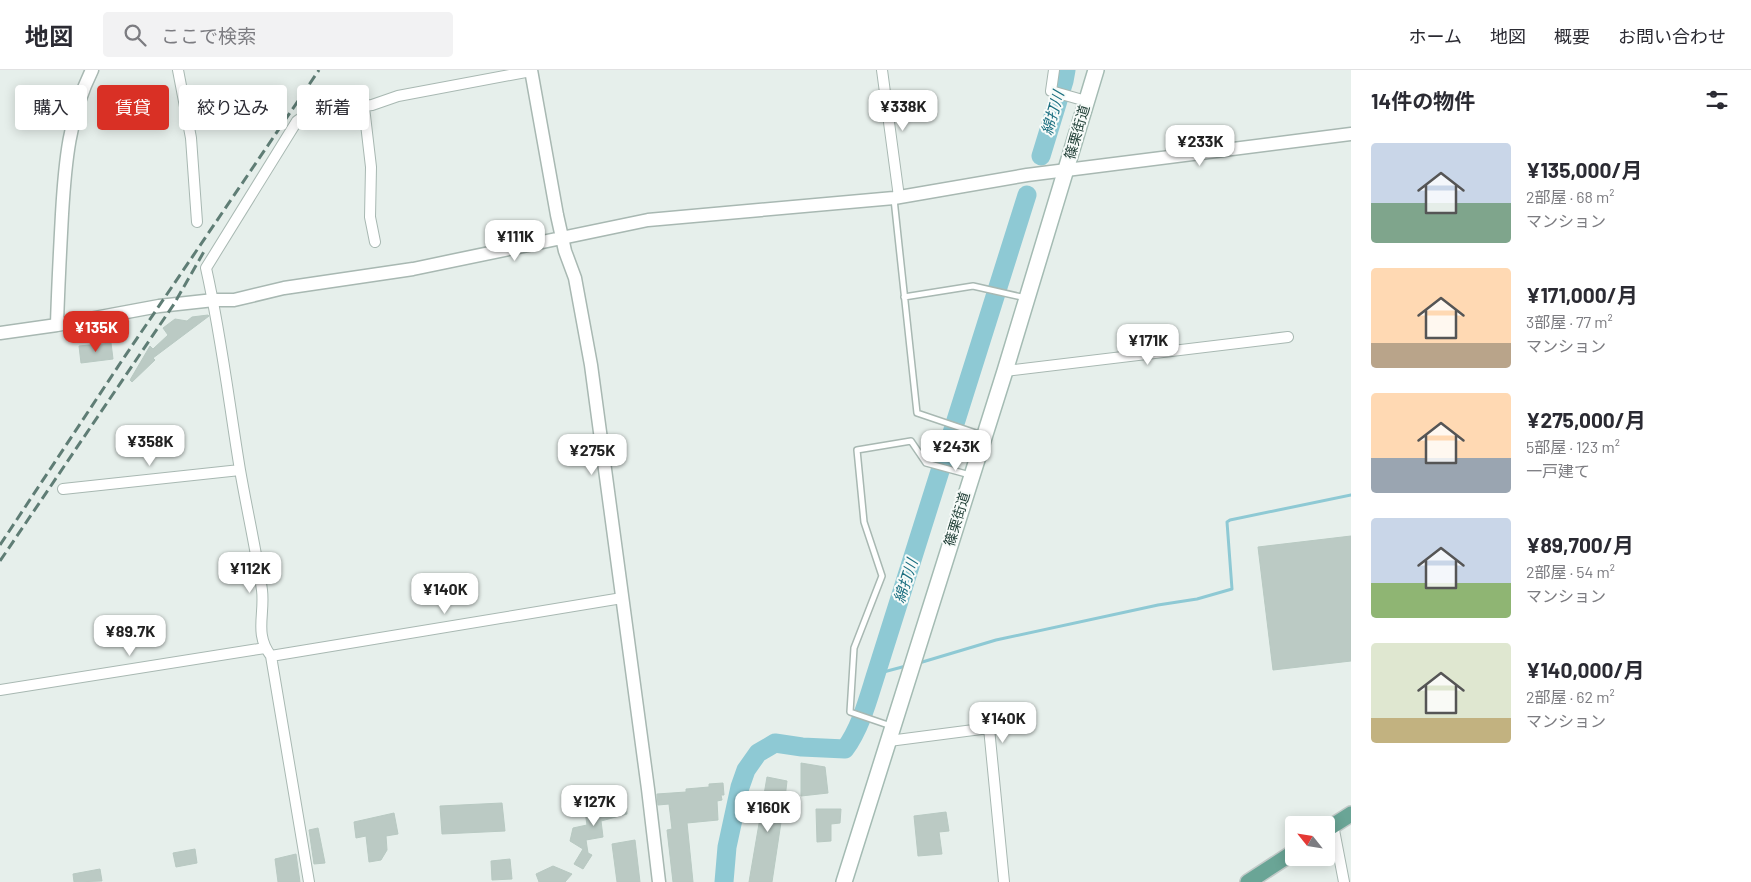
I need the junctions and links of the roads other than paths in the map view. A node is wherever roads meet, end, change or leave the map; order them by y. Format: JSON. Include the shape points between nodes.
{"nodes":[{"id":1,"x":92,"y":70,"type":"edge"},
{"id":2,"x":178,"y":70,"type":"edge"},
{"id":3,"x":531,"y":70,"type":"edge"},
{"id":4,"x":882,"y":70,"type":"edge"},
{"id":5,"x":1054,"y":70,"type":"edge"},
{"id":6,"x":1096,"y":70,"type":"edge"},
{"id":7,"x":1079,"y":99,"type":"junction"},
{"id":8,"x":369,"y":106,"type":"edge"},
{"id":9,"x":297,"y":121,"type":"edge"},
{"id":10,"x":367,"y":130,"type":"edge"},
{"id":11,"x":1351,"y":134,"type":"edge"},
{"id":12,"x":1066,"y":170,"type":"junction"},
{"id":13,"x":896,"y":198,"type":"junction"},
{"id":14,"x":197,"y":222,"type":"dead end"},
{"id":15,"x":563,"y":238,"type":"junction"},
{"id":16,"x":375,"y":242,"type":"dead end"},
{"id":17,"x":904,"y":297,"type":"junction"},
{"id":18,"x":1027,"y":298,"type":"junction"},
{"id":19,"x":214,"y":300,"type":"junction"},
{"id":20,"x":57,"y":325,"type":"junction"},
{"id":21,"x":0,"y":333,"type":"edge"},
{"id":22,"x":1288,"y":337,"type":"dead end"},
{"id":23,"x":1005,"y":371,"type":"junction"},
{"id":24,"x":984,"y":436,"type":"junction"},
{"id":25,"x":240,"y":470,"type":"junction"},
{"id":26,"x":971,"y":476,"type":"junction"},
{"id":27,"x":63,"y":489,"type":"dead end"},
{"id":28,"x":622,"y":598,"type":"junction"},
{"id":29,"x":268,"y":652,"type":"junction"},
{"id":30,"x":0,"y":690,"type":"edge"},
{"id":31,"x":891,"y":734,"type":"junction"},
{"id":32,"x":1351,"y":814,"type":"edge"},
{"id":33,"x":1335,"y":825,"type":"edge"},
{"id":34,"x":1335,"y":847,"type":"edge"},
{"id":35,"x":1285,"y":858,"type":"edge"},
{"id":36,"x":309,"y":882,"type":"edge"},
{"id":37,"x":659,"y":882,"type":"edge"},
{"id":38,"x":844,"y":882,"type":"edge"},
{"id":39,"x":1004,"y":882,"type":"edge"},
{"id":40,"x":1248,"y":882,"type":"edge"},
{"id":41,"x":1344,"y":882,"type":"edge"}],
"edges":[{"from":1,"to":20,"type":"street","via":[[71,129],[65,166]]},
{"from":2,"to":14,"type":"street","via":[[191,138]]},
{"from":3,"to":8,"type":"street","via":[[398,96]]},
{"from":3,"to":15,"type":"street"},
{"from":4,"to":13,"type":"street"},
{"from":5,"to":7,"type":"street","via":[[1051,91]]},
{"from":6,"to":7,"type":"main road","name":"篠栗街道"},
{"from":7,"to":12,"type":"main road","name":"篠栗街道"},
{"from":9,"to":19,"type":"street","via":[[206,268]]},
{"from":10,"to":16,"type":"street","via":[[371,167],[370,217]]},
{"from":11,"to":12,"type":"street"},
{"from":12,"to":13,"type":"street"},
{"from":12,"to":18,"type":"main road","name":"篠栗街道"},
{"from":13,"to":15,"type":"street","via":[[648,220]]},
{"from":13,"to":17,"type":"lane"},
{"from":15,"to":19,"type":"street","via":[[413,269],[284,288],[234,300]]},
{"from":15,"to":28,"type":"street","via":[[575,278],[591,365]]},
{"from":17,"to":18,"type":"lane","via":[[973,286]]},
{"from":17,"to":24,"type":"lane","via":[[916,413]]},
{"from":18,"to":23,"type":"main road","name":"篠栗街道"},
{"from":19,"to":20,"type":"street","via":[[159,306]]},
{"from":19,"to":25,"type":"street"},
{"from":20,"to":21,"type":"street"},
{"from":22,"to":23,"type":"street"},
{"from":23,"to":24,"type":"main road","name":"篠栗街道"},
{"from":24,"to":26,"type":"main road","name":"篠栗街道"},
{"from":25,"to":27,"type":"street"},
{"from":25,"to":29,"type":"street","via":[[262,593],[261,630]]},
{"from":26,"to":31,"type":"main road","name":"篠栗街道"},
{"from":26,"to":31,"type":"lane","via":[[926,463],[911,441],[857,450],[864,522],[882,576],[854,648],[850,712]]},
{"from":28,"to":29,"type":"street"},
{"from":28,"to":37,"type":"street"},
{"from":29,"to":30,"type":"street"},
{"from":29,"to":36,"type":"street"},
{"from":31,"to":38,"type":"main road","name":"篠栗街道"},
{"from":31,"to":39,"type":"street","via":[[989,728]]},
{"from":32,"to":33,"type":"main road"},
{"from":34,"to":41,"type":"street"},
{"from":35,"to":40,"type":"main road"}]}
